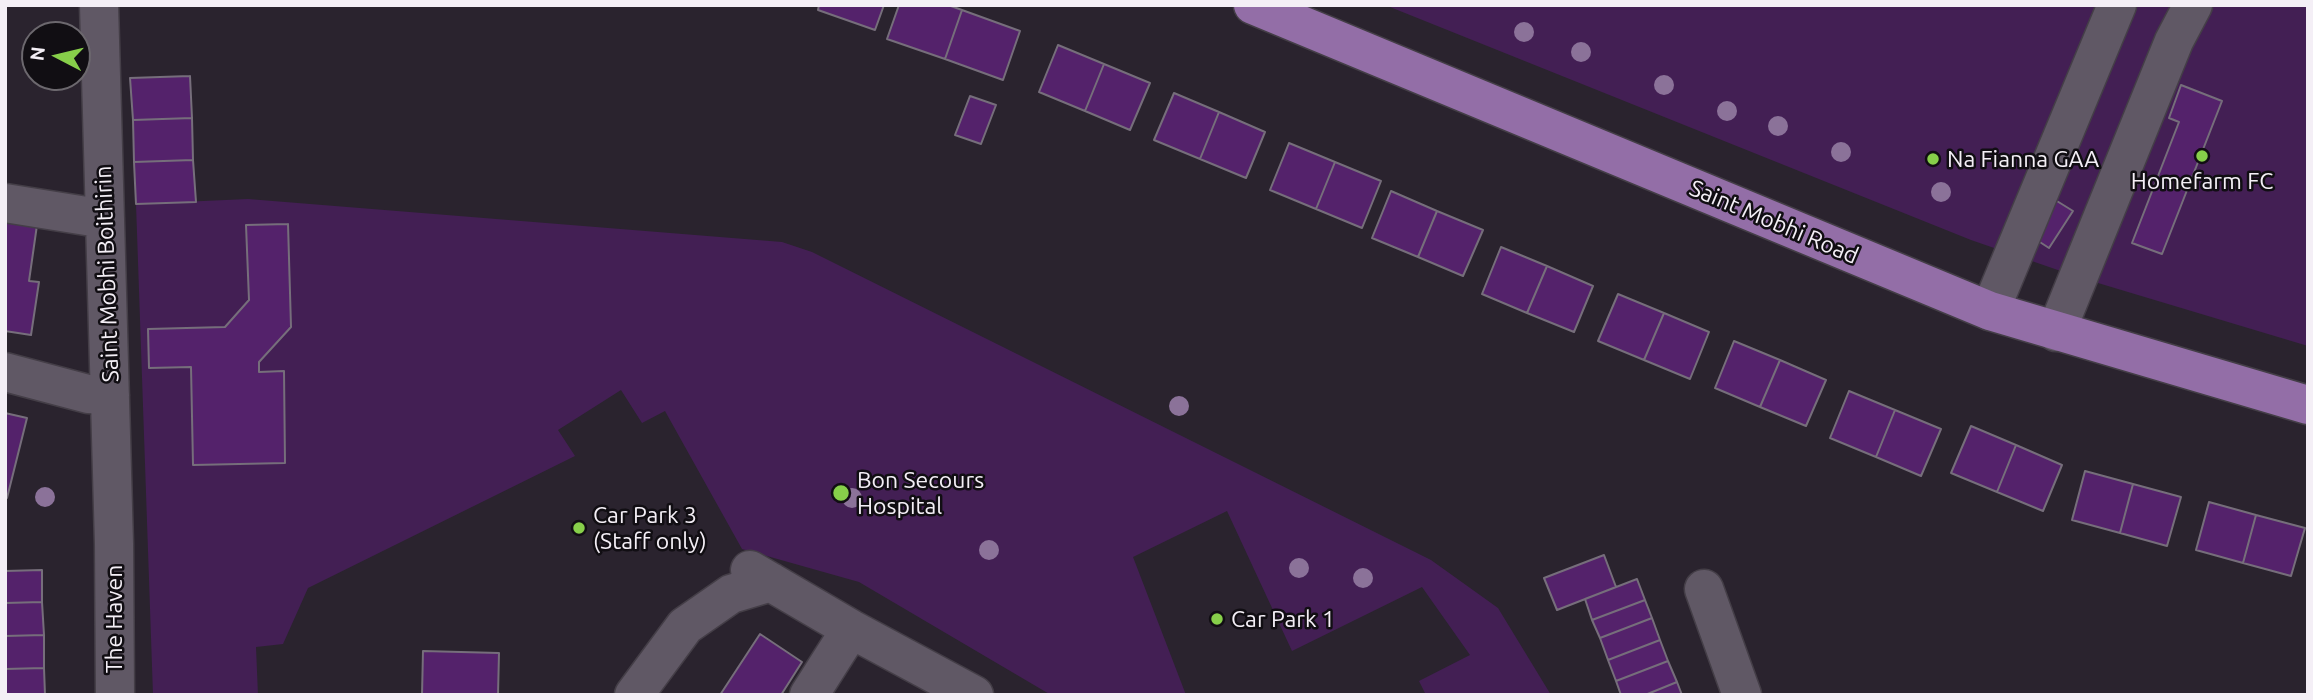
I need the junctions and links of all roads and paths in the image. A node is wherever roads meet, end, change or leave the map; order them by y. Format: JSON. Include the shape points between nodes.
{"nodes":[{"id":1,"x":99,"y":5,"type":"edge"},
{"id":2,"x":1253,"y":5,"type":"edge"},
{"id":3,"x":2117,"y":5,"type":"edge"},
{"id":4,"x":2193,"y":5,"type":"edge"},
{"id":5,"x":5,"y":203,"type":"edge"},
{"id":6,"x":105,"y":219,"type":"junction"},
{"id":7,"x":1990,"y":311,"type":"junction"},
{"id":8,"x":2056,"y":332,"type":"junction"},
{"id":9,"x":5,"y":372,"type":"edge"},
{"id":10,"x":110,"y":395,"type":"junction"},
{"id":11,"x":2308,"y":405,"type":"edge"},
{"id":12,"x":114,"y":544,"type":"joint"},
{"id":13,"x":1704,"y":589,"type":"dead end"},
{"id":14,"x":851,"y":629,"type":"junction"},
{"id":15,"x":919,"y":682,"type":"edge"},
{"id":16,"x":115,"y":695,"type":"edge"},
{"id":17,"x":634,"y":695,"type":"edge"},
{"id":18,"x":809,"y":695,"type":"edge"},
{"id":19,"x":974,"y":695,"type":"edge"},
{"id":20,"x":1742,"y":695,"type":"edge"}],
"edges":[{"from":1,"to":6,"type":"street","name":"Saint Mobhi Boithirin"},
{"from":2,"to":7,"type":"main road","name":"Saint Mobhi Road"},
{"from":3,"to":7,"type":"street"},
{"from":4,"to":8,"type":"street","via":[[2174,41]]},
{"from":5,"to":6,"type":"street"},
{"from":6,"to":10,"type":"street","name":"Saint Mobhi Boithirin"},
{"from":7,"to":8,"type":"main road","name":"Saint Mobhi Road"},
{"from":8,"to":11,"type":"main road","name":"Saint Mobhi Road"},
{"from":9,"to":10,"type":"street","via":[[88,394]]},
{"from":10,"to":12,"type":"street","name":"Saint Mobhi Boithirin"},
{"from":12,"to":16,"type":"street","name":"The Haven"},
{"from":13,"to":20,"type":"street"},
{"from":14,"to":15,"type":"street"},
{"from":14,"to":17,"type":"street","via":[[760,576],[685,626]]},
{"from":14,"to":18,"type":"street"},
{"from":15,"to":19,"type":"street"}]}
